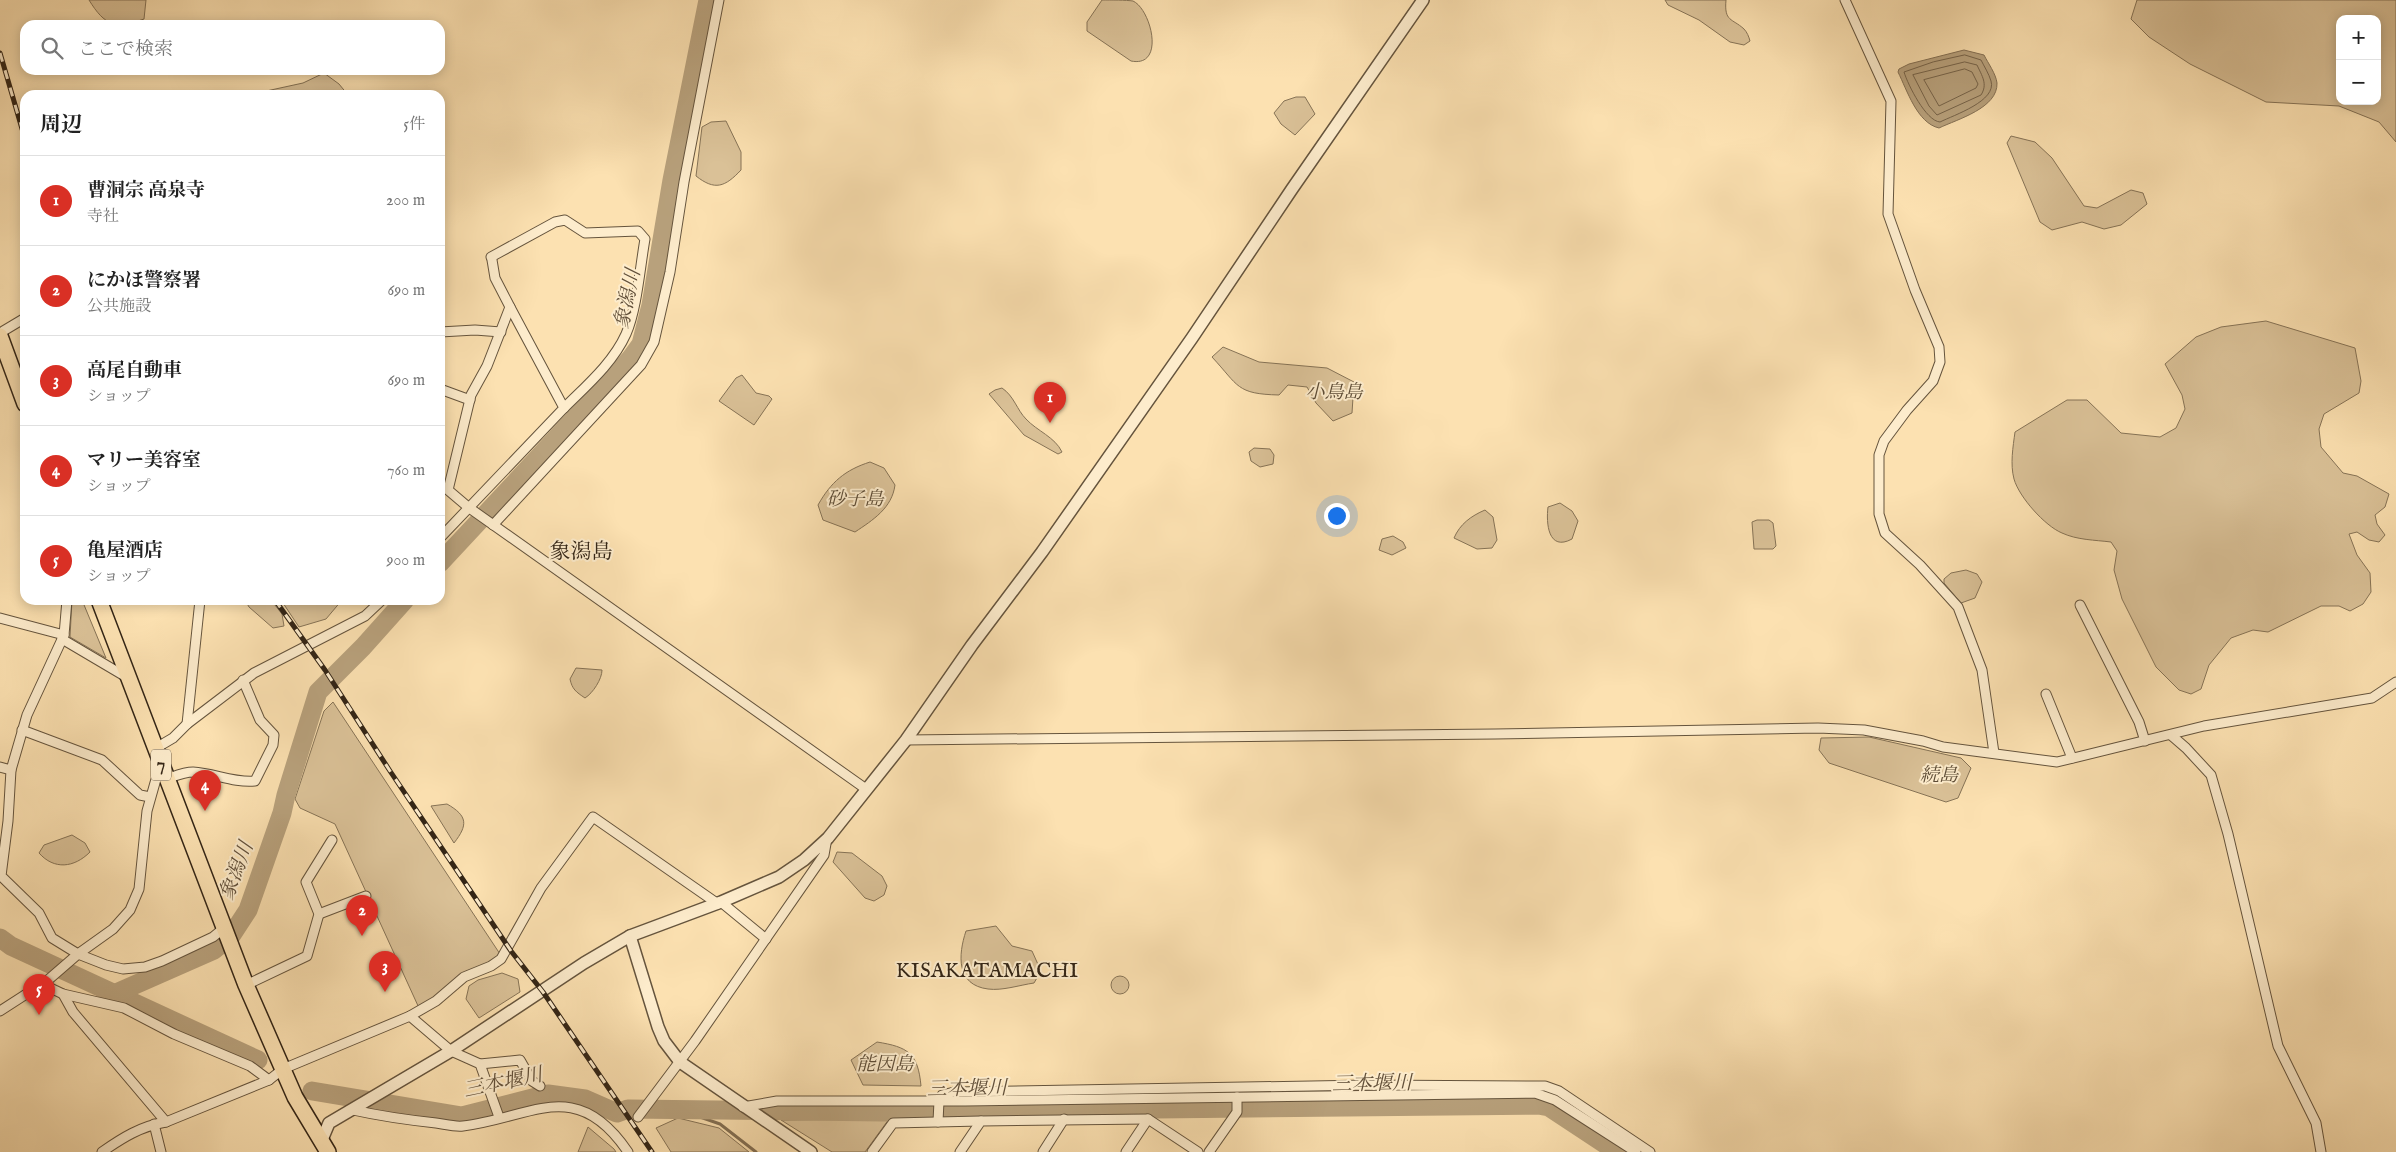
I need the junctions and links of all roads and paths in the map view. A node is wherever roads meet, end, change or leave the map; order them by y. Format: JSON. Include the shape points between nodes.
{"nodes":[{"id":1,"x":719,"y":0,"type":"edge"},
{"id":2,"x":1423,"y":0,"type":"edge"},
{"id":3,"x":1845,"y":0,"type":"edge"},
{"id":4,"x":510,"y":307,"type":"junction"},
{"id":5,"x":20,"y":321,"type":"edge"},
{"id":6,"x":445,"y":332,"type":"edge"},
{"id":7,"x":501,"y":332,"type":"junction"},
{"id":8,"x":0,"y":334,"type":"edge"},
{"id":9,"x":20,"y":390,"type":"edge"},
{"id":10,"x":445,"y":391,"type":"edge"},
{"id":11,"x":470,"y":400,"type":"junction"},
{"id":12,"x":564,"y":408,"type":"junction"},
{"id":13,"x":445,"y":485,"type":"edge"},
{"id":14,"x":445,"y":489,"type":"edge"},
{"id":15,"x":468,"y":507,"type":"junction"},
{"id":16,"x":493,"y":525,"type":"junction"},
{"id":17,"x":445,"y":532,"type":"edge"},
{"id":18,"x":66,"y":605,"type":"edge"},
{"id":19,"x":101,"y":605,"type":"edge"},
{"id":20,"x":199,"y":605,"type":"edge"},
{"id":21,"x":377,"y":605,"type":"edge"},
{"id":22,"x":2080,"y":605,"type":"dead end"},
{"id":23,"x":0,"y":618,"type":"edge"},
{"id":24,"x":63,"y":637,"type":"junction"},
{"id":25,"x":131,"y":680,"type":"junction"},
{"id":26,"x":243,"y":680,"type":"junction"},
{"id":27,"x":2396,"y":682,"type":"edge"},
{"id":28,"x":2046,"y":694,"type":"dead end"},
{"id":29,"x":186,"y":724,"type":"junction"},
{"id":30,"x":22,"y":730,"type":"junction"},
{"id":31,"x":2171,"y":735,"type":"junction"},
{"id":32,"x":906,"y":740,"type":"junction"},
{"id":33,"x":2145,"y":741,"type":"junction"},
{"id":34,"x":156,"y":748,"type":"junction"},
{"id":35,"x":1994,"y":753,"type":"junction"},
{"id":36,"x":2072,"y":758,"type":"junction"},
{"id":37,"x":0,"y":767,"type":"edge"},
{"id":38,"x":11,"y":770,"type":"junction"},
{"id":39,"x":163,"y":772,"type":"junction"},
{"id":40,"x":866,"y":789,"type":"junction"},
{"id":41,"x":150,"y":797,"type":"junction"},
{"id":42,"x":828,"y":838,"type":"junction"},
{"id":43,"x":332,"y":840,"type":"dead end"},
{"id":44,"x":0,"y":877,"type":"edge"},
{"id":45,"x":366,"y":896,"type":"dead end"},
{"id":46,"x":719,"y":903,"type":"junction"},
{"id":47,"x":319,"y":914,"type":"junction"},
{"id":48,"x":225,"y":929,"type":"junction"},
{"id":49,"x":630,"y":936,"type":"junction"},
{"id":50,"x":766,"y":940,"type":"junction"},
{"id":51,"x":78,"y":954,"type":"junction"},
{"id":52,"x":45,"y":982,"type":"junction"},
{"id":53,"x":246,"y":984,"type":"junction"},
{"id":54,"x":63,"y":994,"type":"junction"},
{"id":55,"x":0,"y":1011,"type":"edge"},
{"id":56,"x":410,"y":1016,"type":"junction"},
{"id":57,"x":451,"y":1051,"type":"junction"},
{"id":58,"x":680,"y":1062,"type":"junction"},
{"id":59,"x":480,"y":1064,"type":"junction"},
{"id":60,"x":283,"y":1069,"type":"junction"},
{"id":61,"x":269,"y":1080,"type":"junction"},
{"id":62,"x":540,"y":1086,"type":"dead end"},
{"id":63,"x":1237,"y":1097,"type":"junction"},
{"id":64,"x":938,"y":1102,"type":"junction"},
{"id":65,"x":743,"y":1107,"type":"junction"},
{"id":66,"x":353,"y":1110,"type":"junction"},
{"id":67,"x":499,"y":1117,"type":"junction"},
{"id":68,"x":638,"y":1117,"type":"dead end"},
{"id":69,"x":1064,"y":1119,"type":"junction"},
{"id":70,"x":1148,"y":1119,"type":"junction"},
{"id":71,"x":980,"y":1120,"type":"junction"},
{"id":72,"x":938,"y":1121,"type":"junction"},
{"id":73,"x":166,"y":1122,"type":"junction"},
{"id":74,"x":154,"y":1124,"type":"junction"},
{"id":75,"x":323,"y":1149,"type":"edge"},
{"id":76,"x":102,"y":1152,"type":"edge"},
{"id":77,"x":161,"y":1152,"type":"edge"},
{"id":78,"x":628,"y":1152,"type":"edge"},
{"id":79,"x":811,"y":1152,"type":"edge"},
{"id":80,"x":872,"y":1152,"type":"edge"},
{"id":81,"x":960,"y":1152,"type":"edge"},
{"id":82,"x":1043,"y":1152,"type":"edge"},
{"id":83,"x":1126,"y":1152,"type":"edge"},
{"id":84,"x":1198,"y":1152,"type":"edge"},
{"id":85,"x":1209,"y":1152,"type":"edge"},
{"id":86,"x":1636,"y":1152,"type":"edge"},
{"id":87,"x":1650,"y":1152,"type":"edge"},
{"id":88,"x":2321,"y":1152,"type":"edge"}],
"edges":[{"from":1,"to":16,"type":"street","via":[[670,272],[654,342],[641,365]]},
{"from":2,"to":32,"type":"street","via":[[1192,338]]},
{"from":3,"to":35,"type":"street","via":[[1891,101],[1888,214],[1939,347],[1940,362],[1933,381],[1884,441],[1879,455],[1879,514],[1885,532],[1958,607],[1982,670]]},
{"from":4,"to":7,"type":"street"},
{"from":4,"to":12,"type":"street"},
{"from":4,"to":12,"type":"street","via":[[496,278],[491,258],[555,222],[565,220],[585,233],[638,231],[645,239],[626,333],[598,374]]},
{"from":5,"to":8,"type":"street"},
{"from":6,"to":7,"type":"street"},
{"from":7,"to":11,"type":"street"},
{"from":8,"to":9,"type":"highway"},
{"from":10,"to":11,"type":"street"},
{"from":11,"to":13,"type":"street"},
{"from":12,"to":15,"type":"street"},
{"from":14,"to":15,"type":"street"},
{"from":15,"to":16,"type":"street"},
{"from":15,"to":17,"type":"street"},
{"from":16,"to":40,"type":"street"},
{"from":18,"to":24,"type":"street"},
{"from":19,"to":25,"type":"highway","number":"7"},
{"from":20,"to":29,"type":"street"},
{"from":21,"to":26,"type":"street","via":[[365,616]]},
{"from":22,"to":33,"type":"street","via":[[2139,722]]},
{"from":23,"to":24,"type":"street"},
{"from":24,"to":25,"type":"street"},
{"from":24,"to":30,"type":"street"},
{"from":25,"to":34,"type":"highway","number":"7"},
{"from":26,"to":29,"type":"street"},
{"from":26,"to":39,"type":"street","via":[[260,720],[274,735],[273,745],[255,781],[229,780],[196,772]]},
{"from":27,"to":31,"type":"street","via":[[2372,698],[2204,726]]},
{"from":28,"to":36,"type":"street"},
{"from":29,"to":34,"type":"street","via":[[173,738]]},
{"from":30,"to":38,"type":"street"},
{"from":30,"to":41,"type":"street","via":[[102,760],[140,795]]},
{"from":31,"to":33,"type":"street"},
{"from":31,"to":88,"type":"street","via":[[2211,776],[2228,834],[2278,1046],[2316,1124]]},
{"from":32,"to":35,"type":"street","via":[[1818,728],[1864,730],[1923,740],[1943,747]]},
{"from":32,"to":40,"type":"street"},
{"from":33,"to":36,"type":"street"},
{"from":34,"to":39,"type":"highway","number":"7"},
{"from":35,"to":36,"type":"street","via":[[2056,762]]},
{"from":37,"to":38,"type":"street"},
{"from":38,"to":44,"type":"street"},
{"from":39,"to":41,"type":"street"},
{"from":39,"to":48,"type":"highway","number":"7"},
{"from":40,"to":42,"type":"street"},
{"from":41,"to":51,"type":"street","via":[[139,888],[130,910],[113,929]]},
{"from":42,"to":46,"type":"street","via":[[779,877]]},
{"from":42,"to":50,"type":"street","via":[[824,855]]},
{"from":43,"to":47,"type":"street","via":[[306,882]]},
{"from":44,"to":51,"type":"street","via":[[39,914],[52,938]]},
{"from":45,"to":47,"type":"street"},
{"from":46,"to":49,"type":"street"},
{"from":46,"to":50,"type":"street"},
{"from":46,"to":56,"type":"street","via":[[593,817],[541,888],[500,958],[482,971],[464,977],[436,1001]]},
{"from":47,"to":53,"type":"street","via":[[307,956]]},
{"from":48,"to":51,"type":"street","via":[[145,967],[123,969]]},
{"from":48,"to":53,"type":"highway","number":"7"},
{"from":49,"to":57,"type":"street"},
{"from":49,"to":58,"type":"street","via":[[661,1034]]},
{"from":50,"to":58,"type":"street"},
{"from":51,"to":52,"type":"street"},
{"from":52,"to":54,"type":"street"},
{"from":52,"to":55,"type":"street"},
{"from":53,"to":60,"type":"highway","number":"7"},
{"from":54,"to":61,"type":"street","via":[[124,1008],[174,1034],[250,1066]]},
{"from":54,"to":73,"type":"street","via":[[73,1012]]},
{"from":56,"to":57,"type":"street"},
{"from":56,"to":60,"type":"street"},
{"from":57,"to":59,"type":"street"},
{"from":57,"to":66,"type":"street"},
{"from":58,"to":65,"type":"street"},
{"from":58,"to":68,"type":"street"},
{"from":59,"to":62,"type":"street","via":[[520,1060],[532,1081]]},
{"from":59,"to":67,"type":"street"},
{"from":60,"to":61,"type":"street"},
{"from":60,"to":75,"type":"highway","number":"7"},
{"from":61,"to":73,"type":"street"},
{"from":63,"to":64,"type":"street"},
{"from":63,"to":85,"type":"street","via":[[1238,1112]]},
{"from":63,"to":86,"type":"street","via":[[1535,1093],[1555,1100]]},
{"from":64,"to":65,"type":"street","via":[[777,1101]]},
{"from":64,"to":72,"type":"street"},
{"from":64,"to":87,"type":"street","via":[[942,1095],[954,1092],[1366,1084],[1545,1086],[1559,1091]]},
{"from":65,"to":79,"type":"street"},
{"from":66,"to":67,"type":"street","via":[[461,1126]]},
{"from":66,"to":75,"type":"street","via":[[329,1123]]},
{"from":67,"to":78,"type":"street","via":[[540,1107],[570,1107],[603,1125]]},
{"from":69,"to":70,"type":"street"},
{"from":69,"to":71,"type":"street"},
{"from":69,"to":82,"type":"street"},
{"from":70,"to":83,"type":"street"},
{"from":70,"to":84,"type":"street"},
{"from":71,"to":72,"type":"street"},
{"from":71,"to":81,"type":"street"},
{"from":72,"to":80,"type":"street","via":[[893,1123]]},
{"from":73,"to":74,"type":"street"},
{"from":74,"to":76,"type":"street","via":[[128,1135]]},
{"from":74,"to":77,"type":"street"}]}
